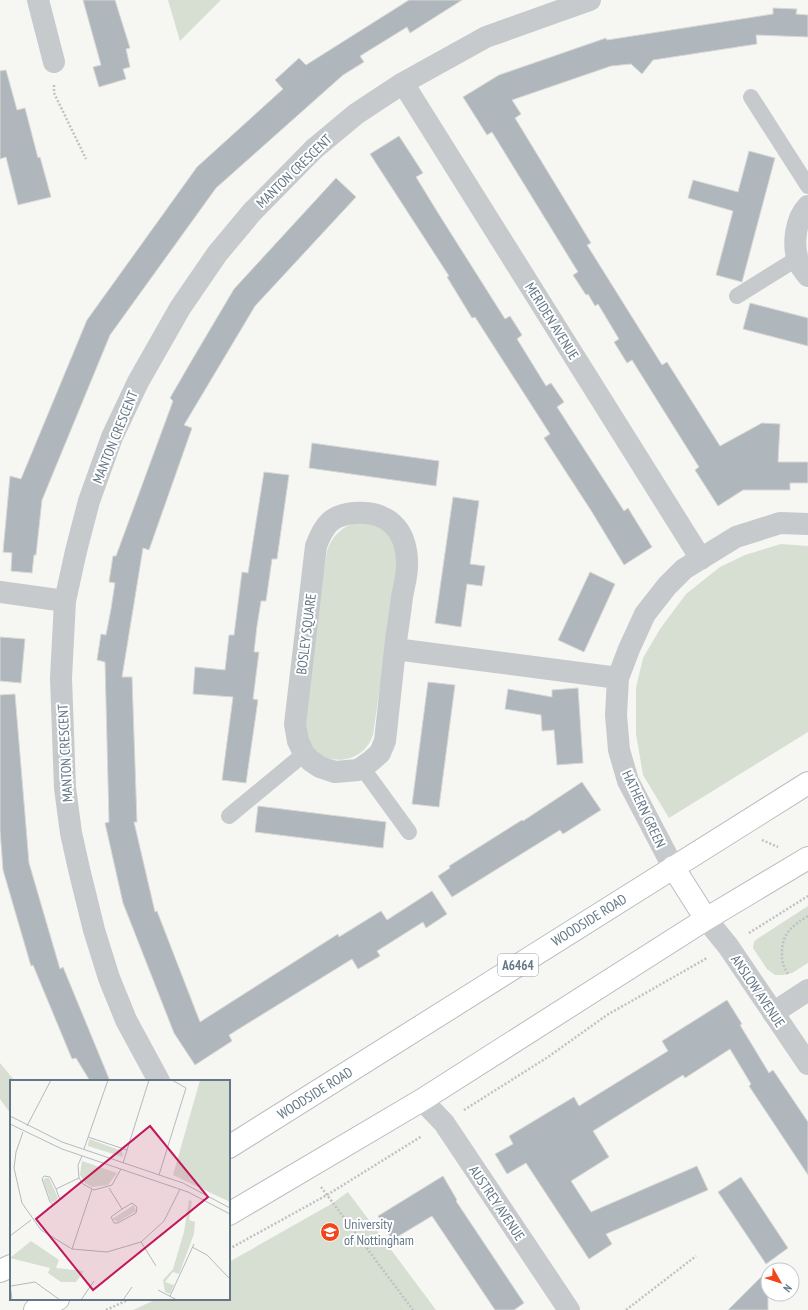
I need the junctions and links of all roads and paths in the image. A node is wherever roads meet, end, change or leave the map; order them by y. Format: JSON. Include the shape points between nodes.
{"nodes":[{"id":1,"x":38,"y":0,"type":"edge"},
{"id":2,"x":590,"y":0,"type":"edge"},
{"id":3,"x":54,"y":62,"type":"joint"},
{"id":4,"x":403,"y":83,"type":"junction"},
{"id":5,"x":751,"y":97,"type":"dead end"},
{"id":6,"x":86,"y":160,"type":"dead end"},
{"id":7,"x":808,"y":186,"type":"edge"},
{"id":8,"x":808,"y":206,"type":"edge"},
{"id":9,"x":803,"y":267,"type":"edge"},
{"id":10,"x":737,"y":296,"type":"dead end"},
{"id":11,"x":808,"y":524,"type":"edge"},
{"id":12,"x":700,"y":559,"type":"junction"},
{"id":13,"x":0,"y":592,"type":"edge"},
{"id":14,"x":65,"y":600,"type":"junction"},
{"id":15,"x":395,"y":649,"type":"junction"},
{"id":16,"x":618,"y":678,"type":"junction"},
{"id":17,"x":304,"y":754,"type":"junction"},
{"id":18,"x":361,"y":766,"type":"junction"},
{"id":19,"x":808,"y":783,"type":"edge"},
{"id":20,"x":229,"y":816,"type":"dead end"},
{"id":21,"x":734,"y":828,"type":"junction"},
{"id":22,"x":409,"y":832,"type":"dead end"},
{"id":23,"x":807,"y":859,"type":"edge"},
{"id":24,"x":673,"y":867,"type":"junction"},
{"id":25,"x":808,"y":896,"type":"edge"},
{"id":26,"x":808,"y":916,"type":"edge"},
{"id":27,"x":706,"y":919,"type":"junction"},
{"id":28,"x":728,"y":946,"type":"junction"},
{"id":29,"x":805,"y":992,"type":"edge"},
{"id":30,"x":772,"y":1013,"type":"junction"},
{"id":31,"x":808,"y":1064,"type":"edge"},
{"id":32,"x":157,"y":1080,"type":"edge"},
{"id":33,"x":422,"y":1100,"type":"junction"},
{"id":34,"x":444,"y":1123,"type":"junction"},
{"id":35,"x":230,"y":1146,"type":"edge"},
{"id":36,"x":333,"y":1203,"type":"dead end"},
{"id":37,"x":230,"y":1211,"type":"edge"},
{"id":38,"x":230,"y":1248,"type":"edge"},
{"id":39,"x":696,"y":1256,"type":"dead end"},
{"id":40,"x":10,"y":1266,"type":"edge"},
{"id":41,"x":0,"y":1271,"type":"edge"},
{"id":42,"x":56,"y":1300,"type":"edge"},
{"id":43,"x":128,"y":1300,"type":"edge"},
{"id":44,"x":35,"y":1310,"type":"edge"},
{"id":45,"x":106,"y":1310,"type":"edge"},
{"id":46,"x":413,"y":1310,"type":"edge"},
{"id":47,"x":569,"y":1310,"type":"edge"},
{"id":48,"x":626,"y":1310,"type":"edge"}],
"edges":[{"from":1,"to":3,"type":"street"},
{"from":2,"to":4,"type":"street","name":"MANTON CRESCENT","via":[[486,37]]},
{"from":3,"to":6,"type":"path","via":[[54,93]]},
{"from":4,"to":12,"type":"street","name":"MERIDEN AVENUE"},
{"from":4,"to":14,"type":"street","name":"MANTON CRESCENT","via":[[356,114],[284,178],[217,254],[180,308],[138,382],[112,437],[89,501]]},
{"from":5,"to":7,"type":"lane"},
{"from":8,"to":9,"type":"street","via":[[799,221],[795,238]]},
{"from":9,"to":10,"type":"lane"},
{"from":11,"to":12,"type":"street","name":"HATHERN GREEN","via":[[780,523],[736,537]]},
{"from":12,"to":16,"type":"street","name":"HATHERN GREEN","via":[[684,569],[645,614]]},
{"from":13,"to":14,"type":"street"},
{"from":14,"to":32,"type":"street","name":"MANTON CRESCENT","via":[[61,678],[65,788],[70,833],[94,930],[109,978],[126,1020]]},
{"from":15,"to":16,"type":"street"},
{"from":15,"to":17,"type":"street","name":"BOSLEY SQUARE","via":[[407,563],[406,548],[401,534],[393,523],[379,515],[362,512],[343,514],[331,520],[316,546],[295,724],[298,741]]},
{"from":15,"to":18,"type":"street","name":"BOSLEY SQUARE","via":[[385,741],[380,753]]},
{"from":16,"to":24,"type":"street","name":"HATHERN GREEN","via":[[618,738],[628,781]]},
{"from":17,"to":18,"type":"street","name":"BOSLEY SQUARE","via":[[320,767],[335,772],[358,770]]},
{"from":17,"to":20,"type":"lane"},
{"from":18,"to":22,"type":"lane"},
{"from":19,"to":21,"type":"main road","name":"WOODSIDE ROAD","number":"A6464"},
{"from":21,"to":23,"type":"path"},
{"from":21,"to":24,"type":"main road","name":"WOODSIDE ROAD","number":"A6464"},
{"from":23,"to":27,"type":"main road"},
{"from":24,"to":27,"type":"main road"},
{"from":24,"to":35,"type":"main road","name":"WOODSIDE ROAD","number":"A6464"},
{"from":25,"to":28,"type":"path"},
{"from":26,"to":29,"type":"path","via":[[795,924],[785,936],[782,947],[782,965]]},
{"from":27,"to":28,"type":"street","name":"ANSLOW AVENUE"},
{"from":27,"to":33,"type":"main road"},
{"from":28,"to":30,"type":"street","name":"ANSLOW AVENUE"},
{"from":28,"to":34,"type":"path","via":[[607,1016]]},
{"from":29,"to":30,"type":"street"},
{"from":30,"to":31,"type":"street","name":"ANSLOW AVENUE"},
{"from":33,"to":34,"type":"street","name":"AUSTREY AVENUE"},
{"from":33,"to":37,"type":"main road"},
{"from":34,"to":38,"type":"path","via":[[327,1195]]},
{"from":34,"to":47,"type":"street","name":"AUSTREY AVENUE"},
{"from":36,"to":46,"type":"path"},
{"from":39,"to":48,"type":"path"},
{"from":40,"to":41,"type":"main road"},
{"from":42,"to":44,"type":"main road"},
{"from":43,"to":45,"type":"path"}]}
